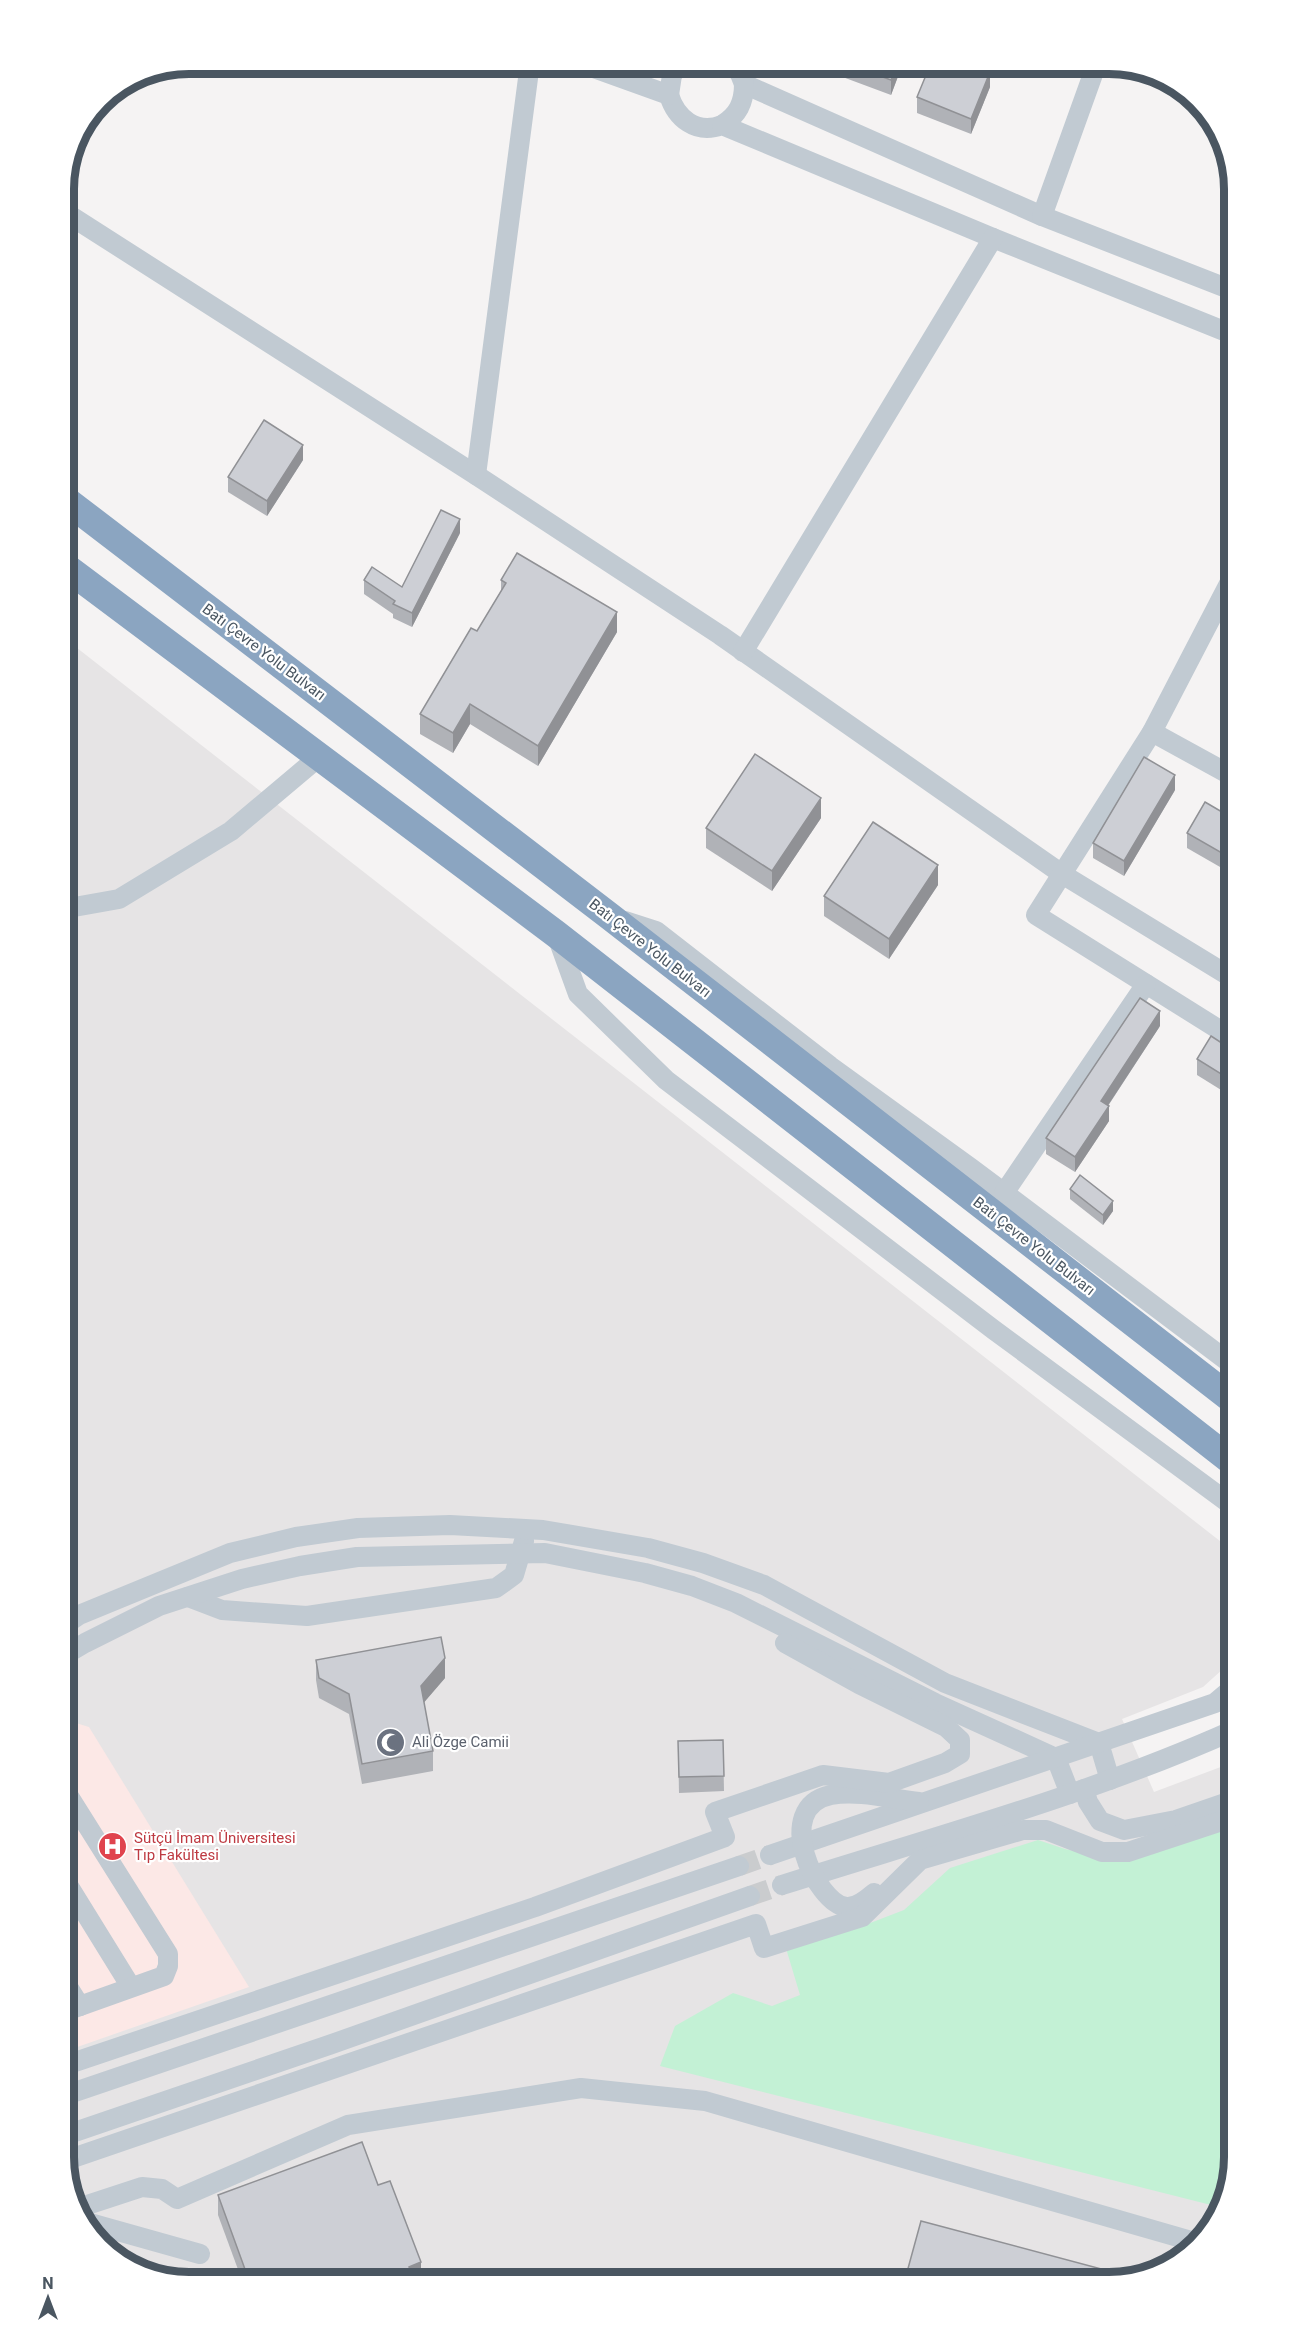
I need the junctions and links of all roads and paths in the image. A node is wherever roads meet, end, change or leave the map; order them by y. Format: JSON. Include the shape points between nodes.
{"nodes":[{"id":1,"x":529,"y":74,"type":"edge"},
{"id":2,"x":611,"y":74,"type":"edge"},
{"id":3,"x":673,"y":74,"type":"edge"},
{"id":4,"x":740,"y":74,"type":"edge"},
{"id":5,"x":1093,"y":74,"type":"edge"},
{"id":6,"x":744,"y":84,"type":"junction"},
{"id":7,"x":669,"y":95,"type":"junction"},
{"id":8,"x":722,"y":125,"type":"junction"},
{"id":9,"x":1042,"y":216,"type":"junction"},
{"id":10,"x":74,"y":218,"type":"edge"},
{"id":11,"x":993,"y":238,"type":"junction"},
{"id":12,"x":1224,"y":287,"type":"edge"},
{"id":13,"x":1224,"y":330,"type":"edge"},
{"id":14,"x":476,"y":475,"type":"junction"},
{"id":15,"x":74,"y":506,"type":"edge"},
{"id":16,"x":74,"y":573,"type":"edge"},
{"id":17,"x":1224,"y":593,"type":"edge"},
{"id":18,"x":743,"y":652,"type":"junction"},
{"id":19,"x":1152,"y":732,"type":"junction"},
{"id":20,"x":320,"y":756,"type":"junction"},
{"id":21,"x":1224,"y":772,"type":"edge"},
{"id":22,"x":1062,"y":874,"type":"junction"},
{"id":23,"x":74,"y":907,"type":"edge"},
{"id":24,"x":608,"y":915,"type":"junction"},
{"id":25,"x":556,"y":934,"type":"junction"},
{"id":26,"x":1224,"y":973,"type":"edge"},
{"id":27,"x":1146,"y":984,"type":"junction"},
{"id":28,"x":1224,"y":1033,"type":"edge"},
{"id":29,"x":1004,"y":1193,"type":"junction"},
{"id":30,"x":1224,"y":1358,"type":"edge"},
{"id":31,"x":1224,"y":1393,"type":"edge"},
{"id":32,"x":1224,"y":1455,"type":"edge"},
{"id":33,"x":1224,"y":1500,"type":"edge"},
{"id":34,"x":526,"y":1530,"type":"junction"},
{"id":35,"x":521,"y":1553,"type":"junction"},
{"id":36,"x":188,"y":1597,"type":"junction"},
{"id":37,"x":74,"y":1619,"type":"edge"},
{"id":38,"x":785,"y":1643,"type":"dead end"},
{"id":39,"x":74,"y":1650,"type":"edge"},
{"id":40,"x":1224,"y":1695,"type":"edge"},
{"id":41,"x":1224,"y":1734,"type":"edge"},
{"id":42,"x":1099,"y":1743,"type":"junction"},
{"id":43,"x":1056,"y":1758,"type":"junction"},
{"id":44,"x":1110,"y":1780,"type":"junction"},
{"id":45,"x":1077,"y":1792,"type":"junction"},
{"id":46,"x":924,"y":1803,"type":"junction"},
{"id":47,"x":1224,"y":1803,"type":"edge"},
{"id":48,"x":74,"y":1804,"type":"edge"},
{"id":49,"x":1224,"y":1820,"type":"edge"},
{"id":50,"x":931,"y":1837,"type":"junction"},
{"id":51,"x":801,"y":1845,"type":"junction"},
{"id":52,"x":770,"y":1855,"type":"tunnel mouth"},
{"id":53,"x":739,"y":1866,"type":"tunnel mouth"},
{"id":54,"x":814,"y":1875,"type":"junction"},
{"id":55,"x":782,"y":1885,"type":"tunnel mouth"},
{"id":56,"x":74,"y":1895,"type":"edge"},
{"id":57,"x":750,"y":1896,"type":"tunnel mouth"},
{"id":58,"x":131,"y":1987,"type":"junction"},
{"id":59,"x":74,"y":2008,"type":"edge"},
{"id":60,"x":74,"y":2062,"type":"edge"},
{"id":61,"x":74,"y":2092,"type":"edge"},
{"id":62,"x":74,"y":2132,"type":"edge"},
{"id":63,"x":74,"y":2158,"type":"edge"},
{"id":64,"x":84,"y":2206,"type":"edge"},
{"id":65,"x":95,"y":2224,"type":"edge"},
{"id":66,"x":1189,"y":2240,"type":"edge"},
{"id":67,"x":200,"y":2254,"type":"dead end"}],
"edges":[{"from":1,"to":14,"type":"street"},
{"from":2,"to":7,"type":"street"},
{"from":3,"to":7,"type":"street"},
{"from":4,"to":6,"type":"street"},
{"from":5,"to":9,"type":"street"},
{"from":6,"to":8,"type":"street","via":[[741,105]]},
{"from":6,"to":9,"type":"street"},
{"from":7,"to":8,"type":"street","via":[[677,112],[692,125]]},
{"from":8,"to":11,"type":"street"},
{"from":9,"to":12,"type":"street"},
{"from":10,"to":14,"type":"street"},
{"from":11,"to":13,"type":"street"},
{"from":11,"to":18,"type":"street"},
{"from":14,"to":18,"type":"street"},
{"from":15,"to":24,"type":"highway","name":"Batı Çevre Yolu Bulvarı"},
{"from":16,"to":20,"type":"highway"},
{"from":17,"to":19,"type":"street"},
{"from":18,"to":22,"type":"street"},
{"from":19,"to":21,"type":"street"},
{"from":19,"to":22,"type":"street"},
{"from":20,"to":23,"type":"street","via":[[231,831],[119,899]]},
{"from":20,"to":25,"type":"highway"},
{"from":22,"to":26,"type":"street"},
{"from":22,"to":27,"type":"street","via":[[1036,915]]},
{"from":24,"to":29,"type":"street","via":[[656,932]]},
{"from":24,"to":31,"type":"highway","name":"Batı Çevre Yolu Bulvarı"},
{"from":25,"to":32,"type":"highway"},
{"from":25,"to":33,"type":"street","via":[[579,994],[666,1080]]},
{"from":27,"to":28,"type":"street"},
{"from":27,"to":29,"type":"street"},
{"from":29,"to":30,"type":"street"},
{"from":34,"to":35,"type":"street"},
{"from":34,"to":37,"type":"street","via":[[450,1526],[358,1528],[296,1537],[220,1557]]},
{"from":34,"to":42,"type":"street","via":[[648,1548],[764,1585],[945,1683]]},
{"from":35,"to":36,"type":"street","via":[[357,1557],[242,1579]]},
{"from":35,"to":36,"type":"street","via":[[514,1575],[496,1588],[307,1616],[222,1610]]},
{"from":35,"to":43,"type":"street","via":[[556,1555],[692,1586],[736,1603],[935,1703]]},
{"from":36,"to":39,"type":"street","via":[[159,1606]]},
{"from":38,"to":60,"type":"street","via":[[946,1727],[960,1740],[960,1754],[889,1783],[823,1775],[715,1812],[725,1837],[535,1907]]},
{"from":40,"to":42,"type":"street","via":[[1215,1703]]},
{"from":41,"to":44,"type":"street"},
{"from":42,"to":43,"type":"street"},
{"from":42,"to":44,"type":"street"},
{"from":43,"to":45,"type":"street"},
{"from":43,"to":46,"type":"street"},
{"from":44,"to":45,"type":"street"},
{"from":45,"to":47,"type":"street","via":[[1100,1821],[1124,1830],[1176,1820]]},
{"from":45,"to":50,"type":"street"},
{"from":46,"to":51,"type":"street"},
{"from":46,"to":51,"type":"street","via":[[830,1796],[808,1808],[800,1831]]},
{"from":48,"to":58,"type":"street","via":[[168,1954],[164,1976]]},
{"from":49,"to":63,"type":"street","via":[[1128,1852],[1102,1852],[1046,1830],[1023,1830],[977,1843],[920,1860],[862,1917],[764,1948],[756,1924]]},
{"from":50,"to":54,"type":"street"},
{"from":50,"to":54,"type":"street","via":[[887,1883],[858,1905],[846,1907],[836,1903]]},
{"from":51,"to":52,"type":"street"},
{"from":51,"to":54,"type":"street"},
{"from":53,"to":61,"type":"street"},
{"from":54,"to":55,"type":"street"},
{"from":56,"to":58,"type":"street"},
{"from":57,"to":62,"type":"street"},
{"from":58,"to":59,"type":"street"},
{"from":64,"to":66,"type":"street","via":[[142,2187],[162,2189],[177,2199],[348,2125],[581,2088],[705,2101]]},
{"from":65,"to":67,"type":"street"}]}
